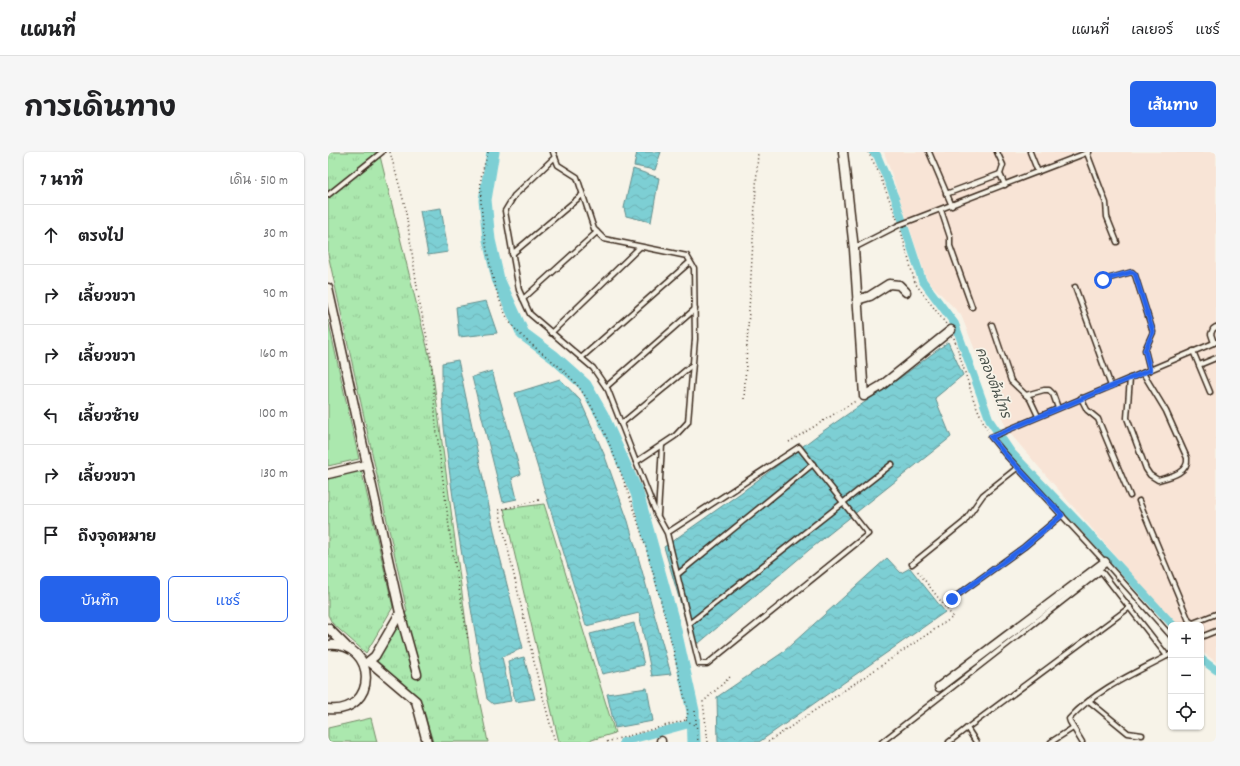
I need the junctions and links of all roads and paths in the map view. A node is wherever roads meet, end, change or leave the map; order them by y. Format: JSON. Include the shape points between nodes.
{"nodes":[{"id":1,"x":382,"y":152,"type":"edge"},
{"id":2,"x":390,"y":152,"type":"edge"},
{"id":3,"x":488,"y":152,"type":"edge"},
{"id":4,"x":553,"y":152,"type":"edge"},
{"id":5,"x":758,"y":152,"type":"edge"},
{"id":6,"x":843,"y":152,"type":"edge"},
{"id":7,"x":868,"y":152,"type":"edge"},
{"id":8,"x":929,"y":152,"type":"edge"},
{"id":9,"x":997,"y":152,"type":"edge"},
{"id":10,"x":1030,"y":152,"type":"edge"},
{"id":11,"x":1088,"y":152,"type":"edge"},
{"id":12,"x":555,"y":158,"type":"junction"},
{"id":13,"x":1038,"y":172,"type":"junction"},
{"id":14,"x":1000,"y":174,"type":"junction"},
{"id":15,"x":1005,"y":185,"type":"junction"},
{"id":16,"x":946,"y":194,"type":"junction"},
{"id":17,"x":328,"y":195,"type":"edge"},
{"id":18,"x":582,"y":195,"type":"junction"},
{"id":19,"x":952,"y":206,"type":"junction"},
{"id":20,"x":941,"y":210,"type":"junction"},
{"id":21,"x":900,"y":225,"type":"junction"},
{"id":22,"x":597,"y":232,"type":"junction"},
{"id":23,"x":1117,"y":242,"type":"dead end"},
{"id":24,"x":640,"y":247,"type":"junction"},
{"id":25,"x":854,"y":249,"type":"junction"},
{"id":26,"x":512,"y":254,"type":"junction"},
{"id":27,"x":690,"y":262,"type":"junction"},
{"id":28,"x":1103,"y":280,"type":"dead end"},
{"id":29,"x":1075,"y":287,"type":"dead end"},
{"id":30,"x":328,"y":288,"type":"edge"},
{"id":31,"x":906,"y":292,"type":"dead end"},
{"id":32,"x":523,"y":299,"type":"junction"},
{"id":33,"x":858,"y":300,"type":"junction"},
{"id":34,"x":972,"y":308,"type":"dead end"},
{"id":35,"x":695,"y":309,"type":"junction"},
{"id":36,"x":992,"y":325,"type":"dead end"},
{"id":37,"x":1216,"y":327,"type":"edge"},
{"id":38,"x":951,"y":330,"type":"junction"},
{"id":39,"x":551,"y":333,"type":"junction"},
{"id":40,"x":1215,"y":342,"type":"edge"},
{"id":41,"x":1193,"y":351,"type":"junction"},
{"id":42,"x":581,"y":358,"type":"junction"},
{"id":43,"x":1216,"y":358,"type":"edge"},
{"id":44,"x":692,"y":365,"type":"junction"},
{"id":45,"x":1199,"y":365,"type":"junction"},
{"id":46,"x":1150,"y":370,"type":"junction"},
{"id":47,"x":1142,"y":372,"type":"junction"},
{"id":48,"x":1130,"y":378,"type":"junction"},
{"id":49,"x":1111,"y":386,"type":"junction"},
{"id":50,"x":606,"y":387,"type":"junction"},
{"id":51,"x":1210,"y":392,"type":"dead end"},
{"id":52,"x":1026,"y":395,"type":"junction"},
{"id":53,"x":864,"y":396,"type":"junction"},
{"id":54,"x":1081,"y":398,"type":"junction"},
{"id":55,"x":744,"y":399,"type":"dead end"},
{"id":56,"x":1058,"y":408,"type":"junction"},
{"id":57,"x":1038,"y":416,"type":"junction"},
{"id":58,"x":622,"y":424,"type":"junction"},
{"id":59,"x":992,"y":437,"type":"junction"},
{"id":60,"x":789,"y":442,"type":"dead end"},
{"id":61,"x":662,"y":445,"type":"junction"},
{"id":62,"x":636,"y":462,"type":"junction"},
{"id":63,"x":813,"y":464,"type":"junction"},
{"id":64,"x":892,"y":464,"type":"dead end"},
{"id":65,"x":366,"y":465,"type":"junction"},
{"id":66,"x":1017,"y":468,"type":"junction"},
{"id":67,"x":328,"y":474,"type":"edge"},
{"id":68,"x":1130,"y":496,"type":"dead end"},
{"id":69,"x":540,"y":500,"type":"dead end"},
{"id":70,"x":1139,"y":501,"type":"dead end"},
{"id":71,"x":843,"y":502,"type":"junction"},
{"id":72,"x":1062,"y":515,"type":"junction"},
{"id":73,"x":658,"y":516,"type":"junction"},
{"id":74,"x":667,"y":533,"type":"junction"},
{"id":75,"x":1105,"y":562,"type":"junction"},
{"id":76,"x":912,"y":564,"type":"joint"},
{"id":77,"x":678,"y":574,"type":"junction"},
{"id":78,"x":952,"y":599,"type":"dead end"},
{"id":79,"x":1130,"y":607,"type":"junction"},
{"id":80,"x":400,"y":613,"type":"junction"},
{"id":81,"x":1216,"y":614,"type":"edge"},
{"id":82,"x":690,"y":623,"type":"junction"},
{"id":83,"x":328,"y":628,"type":"edge"},
{"id":84,"x":1216,"y":631,"type":"edge"},
{"id":85,"x":1168,"y":633,"type":"edge"},
{"id":86,"x":1204,"y":636,"type":"edge"},
{"id":87,"x":468,"y":640,"type":"dead end"},
{"id":88,"x":328,"y":645,"type":"edge"},
{"id":89,"x":347,"y":647,"type":"junction"},
{"id":90,"x":1168,"y":654,"type":"edge"},
{"id":91,"x":1168,"y":656,"type":"edge"},
{"id":92,"x":367,"y":664,"type":"junction"},
{"id":93,"x":417,"y":674,"type":"dead end"},
{"id":94,"x":730,"y":677,"type":"dead end"},
{"id":95,"x":939,"y":687,"type":"dead end"},
{"id":96,"x":1089,"y":701,"type":"junction"},
{"id":97,"x":328,"y":709,"type":"edge"},
{"id":98,"x":696,"y":711,"type":"dead end"},
{"id":99,"x":686,"y":720,"type":"junction"},
{"id":100,"x":696,"y":726,"type":"junction"},
{"id":101,"x":967,"y":728,"type":"junction"},
{"id":102,"x":1073,"y":728,"type":"junction"},
{"id":103,"x":1142,"y":735,"type":"dead end"},
{"id":104,"x":427,"y":742,"type":"edge"},
{"id":105,"x":555,"y":742,"type":"edge"},
{"id":106,"x":606,"y":742,"type":"edge"},
{"id":107,"x":698,"y":742,"type":"edge"},
{"id":108,"x":708,"y":742,"type":"edge"},
{"id":109,"x":768,"y":742,"type":"edge"},
{"id":110,"x":882,"y":742,"type":"edge"},
{"id":111,"x":949,"y":742,"type":"edge"},
{"id":112,"x":976,"y":742,"type":"edge"},
{"id":113,"x":1051,"y":742,"type":"edge"},
{"id":114,"x":1082,"y":742,"type":"edge"}],
"edges":[{"from":1,"to":17,"type":"lane"},
{"from":2,"to":87,"type":"path","via":[[405,206],[419,300],[431,357],[436,426],[451,542]]},
{"from":3,"to":99,"type":"path","via":[[481,178],[481,207],[496,290],[511,324],[529,343],[567,374],[586,396],[611,448],[639,525],[659,594],[688,712]]},
{"from":4,"to":12,"type":"lane"},
{"from":5,"to":55,"type":"path"},
{"from":6,"to":25,"type":"street"},
{"from":7,"to":21,"type":"path"},
{"from":8,"to":16,"type":"lane"},
{"from":9,"to":14,"type":"lane","via":[[1003,168]]},
{"from":10,"to":13,"type":"lane"},
{"from":11,"to":13,"type":"lane"},
{"from":11,"to":23,"type":"lane"},
{"from":12,"to":18,"type":"lane","via":[[558,165],[577,177]]},
{"from":12,"to":26,"type":"lane","via":[[514,196],[505,211]]},
{"from":13,"to":15,"type":"lane"},
{"from":14,"to":15,"type":"lane"},
{"from":14,"to":16,"type":"lane"},
{"from":15,"to":19,"type":"lane"},
{"from":16,"to":19,"type":"lane"},
{"from":18,"to":22,"type":"lane"},
{"from":18,"to":26,"type":"lane"},
{"from":19,"to":20,"type":"lane"},
{"from":20,"to":21,"type":"lane"},
{"from":20,"to":34,"type":"lane","via":[[950,237],[950,246]]},
{"from":21,"to":25,"type":"lane"},
{"from":21,"to":38,"type":"path","via":[[915,282]]},
{"from":22,"to":24,"type":"lane","via":[[604,239]]},
{"from":22,"to":32,"type":"lane"},
{"from":24,"to":27,"type":"lane","via":[[687,256]]},
{"from":24,"to":39,"type":"lane"},
{"from":25,"to":33,"type":"street"},
{"from":26,"to":32,"type":"lane"},
{"from":27,"to":35,"type":"lane","via":[[694,268]]},
{"from":27,"to":42,"type":"lane"},
{"from":28,"to":46,"type":"lane","via":[[1132,272],[1135,274],[1153,332],[1145,350]]},
{"from":29,"to":49,"type":"lane"},
{"from":30,"to":65,"type":"street"},
{"from":31,"to":33,"type":"street","via":[[899,285],[889,284]]},
{"from":32,"to":39,"type":"lane","via":[[530,314]]},
{"from":33,"to":53,"type":"street"},
{"from":35,"to":44,"type":"lane"},
{"from":35,"to":50,"type":"lane"},
{"from":36,"to":52,"type":"lane","via":[[1011,381]]},
{"from":37,"to":40,"type":"lane","via":[[1211,334]]},
{"from":38,"to":53,"type":"street","via":[[881,386]]},
{"from":38,"to":59,"type":"path","via":[[983,425]]},
{"from":39,"to":42,"type":"lane"},
{"from":40,"to":41,"type":"lane"},
{"from":41,"to":45,"type":"lane"},
{"from":41,"to":46,"type":"lane"},
{"from":42,"to":50,"type":"lane","via":[[593,368]]},
{"from":43,"to":45,"type":"lane"},
{"from":44,"to":58,"type":"lane"},
{"from":44,"to":61,"type":"lane","via":[[688,422]]},
{"from":45,"to":51,"type":"lane"},
{"from":46,"to":47,"type":"lane"},
{"from":47,"to":48,"type":"lane"},
{"from":47,"to":48,"type":"lane","via":[[1166,411],[1187,458],[1185,468],[1166,478],[1158,480],[1150,475],[1128,424],[1126,412]]},
{"from":48,"to":49,"type":"lane"},
{"from":49,"to":54,"type":"lane"},
{"from":50,"to":58,"type":"lane"},
{"from":52,"to":56,"type":"lane","via":[[1049,390]]},
{"from":52,"to":57,"type":"lane"},
{"from":53,"to":60,"type":"path"},
{"from":54,"to":56,"type":"lane"},
{"from":54,"to":68,"type":"lane","via":[[1085,408],[1098,419]]},
{"from":56,"to":57,"type":"lane"},
{"from":57,"to":59,"type":"lane"},
{"from":58,"to":62,"type":"lane"},
{"from":59,"to":66,"type":"lane"},
{"from":61,"to":62,"type":"lane"},
{"from":61,"to":73,"type":"lane"},
{"from":62,"to":73,"type":"lane"},
{"from":63,"to":71,"type":"lane"},
{"from":63,"to":74,"type":"lane","via":[[799,447]]},
{"from":63,"to":77,"type":"lane"},
{"from":64,"to":71,"type":"lane"},
{"from":65,"to":67,"type":"street"},
{"from":65,"to":80,"type":"street"},
{"from":66,"to":72,"type":"lane"},
{"from":66,"to":76,"type":"lane","via":[[983,495],[964,522]]},
{"from":69,"to":105,"type":"path","via":[[499,510]]},
{"from":70,"to":81,"type":"lane","via":[[1189,621],[1193,623]]},
{"from":71,"to":82,"type":"lane"},
{"from":71,"to":82,"type":"lane","via":[[868,534],[707,664],[700,664]]},
{"from":72,"to":75,"type":"lane"},
{"from":72,"to":78,"type":"lane","via":[[1024,547]]},
{"from":73,"to":74,"type":"lane"},
{"from":74,"to":77,"type":"lane"},
{"from":75,"to":85,"type":"lane"},
{"from":75,"to":95,"type":"street"},
{"from":76,"to":109,"type":"path","via":[[953,617]]},
{"from":77,"to":82,"type":"lane"},
{"from":79,"to":90,"type":"lane"},
{"from":79,"to":101,"type":"lane"},
{"from":79,"to":110,"type":"lane","via":[[1101,571]]},
{"from":80,"to":92,"type":"street","via":[[375,656]]},
{"from":80,"to":93,"type":"street"},
{"from":83,"to":89,"type":"street"},
{"from":84,"to":86,"type":"lane"},
{"from":88,"to":89,"type":"street"},
{"from":89,"to":92,"type":"street","via":[[356,652]]},
{"from":91,"to":96,"type":"lane"},
{"from":92,"to":97,"type":"street","via":[[367,681],[364,692],[357,701],[347,708]]},
{"from":92,"to":104,"type":"street","via":[[416,701]]},
{"from":94,"to":108,"type":"path","via":[[703,702]]},
{"from":96,"to":102,"type":"lane","via":[[1069,719]]},
{"from":96,"to":103,"type":"lane","via":[[1128,733]]},
{"from":98,"to":100,"type":"path"},
{"from":99,"to":100,"type":"path"},
{"from":99,"to":106,"type":"path"},
{"from":100,"to":107,"type":"path"},
{"from":101,"to":111,"type":"lane"},
{"from":101,"to":112,"type":"lane"},
{"from":102,"to":113,"type":"lane"},
{"from":102,"to":114,"type":"lane"}]}
